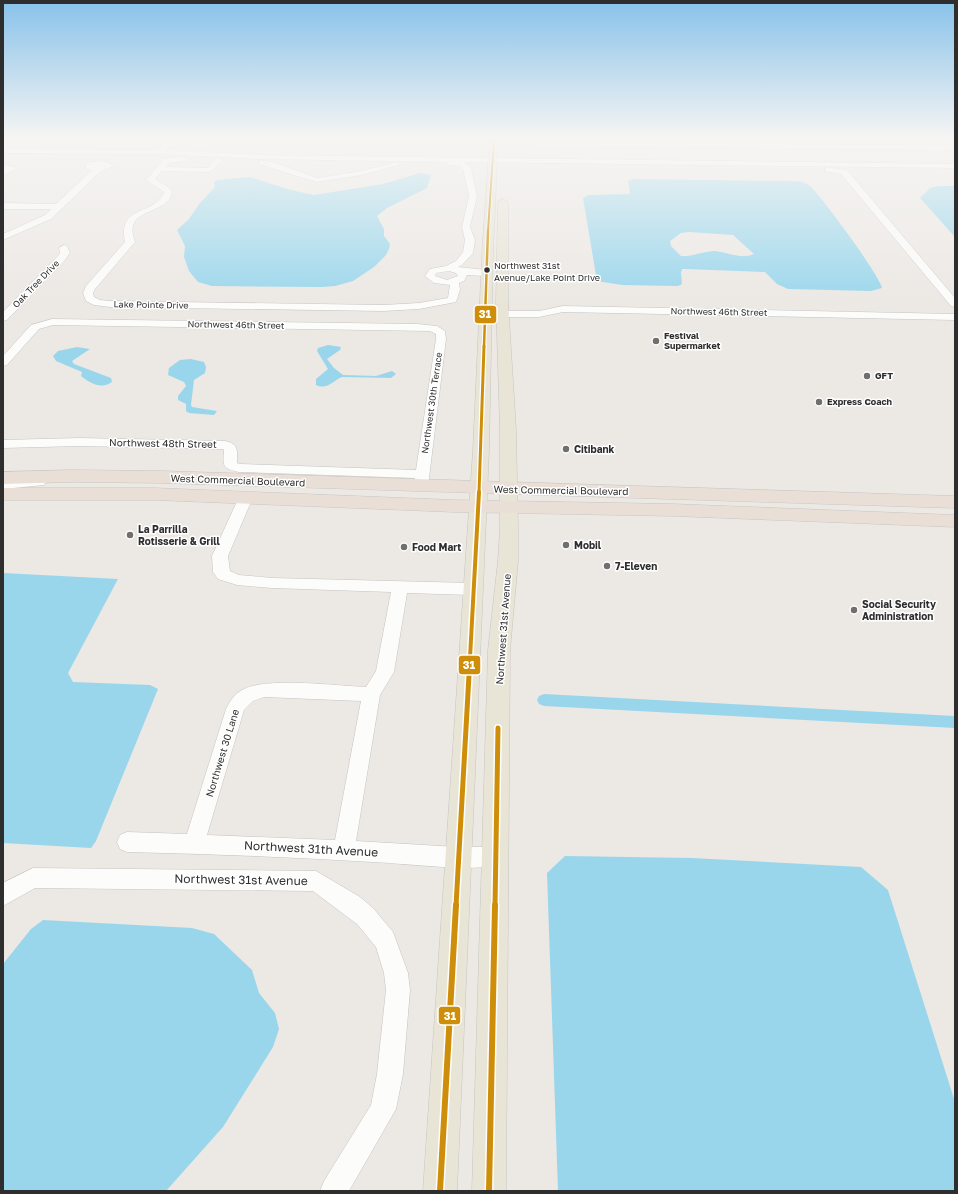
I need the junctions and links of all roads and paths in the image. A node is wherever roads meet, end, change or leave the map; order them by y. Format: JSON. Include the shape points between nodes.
{"nodes":[{"id":1,"x":72,"y":195,"type":"edge"},
{"id":2,"x":167,"y":195,"type":"edge"},
{"id":3,"x":473,"y":195,"type":"edge"},
{"id":4,"x":490,"y":195,"type":"edge"},
{"id":5,"x":503,"y":195,"type":"edge"},
{"id":6,"x":863,"y":195,"type":"edge"},
{"id":7,"x":3,"y":206,"type":"edge"},
{"id":8,"x":58,"y":207,"type":"junction"},
{"id":9,"x":470,"y":208,"type":"junction"},
{"id":10,"x":459,"y":214,"type":"dead end"},
{"id":11,"x":456,"y":226,"type":"dead end"},
{"id":12,"x":3,"y":237,"type":"edge"},
{"id":13,"x":470,"y":240,"type":"junction"},
{"id":14,"x":64,"y":248,"type":"dead end"},
{"id":15,"x":459,"y":273,"type":"junction"},
{"id":16,"x":486,"y":275,"type":"junction"},
{"id":17,"x":955,"y":304,"type":"edge"},
{"id":18,"x":485,"y":314,"type":"junction"},
{"id":19,"x":502,"y":314,"type":"junction"},
{"id":20,"x":954,"y":317,"type":"edge"},
{"id":21,"x":3,"y":318,"type":"edge"},
{"id":22,"x":430,"y":327,"type":"joint"},
{"id":23,"x":3,"y":364,"type":"edge"},
{"id":24,"x":3,"y":444,"type":"edge"},
{"id":25,"x":72,"y":476,"type":"junction"},
{"id":26,"x":3,"y":478,"type":"edge"},
{"id":27,"x":422,"y":480,"type":"junction"},
{"id":28,"x":3,"y":485,"type":"edge"},
{"id":29,"x":3,"y":494,"type":"edge"},
{"id":30,"x":478,"y":497,"type":"junction"},
{"id":31,"x":246,"y":498,"type":"junction"},
{"id":32,"x":508,"y":498,"type":"junction"},
{"id":33,"x":955,"y":502,"type":"edge"},
{"id":34,"x":955,"y":521,"type":"edge"},
{"id":35,"x":400,"y":587,"type":"junction"},
{"id":36,"x":472,"y":589,"type":"junction"},
{"id":37,"x":371,"y":694,"type":"junction"},
{"id":38,"x":127,"y":842,"type":"dead end"},
{"id":39,"x":194,"y":844,"type":"junction"},
{"id":40,"x":344,"y":850,"type":"junction"},
{"id":41,"x":495,"y":856,"type":"junction"},
{"id":42,"x":458,"y":857,"type":"junction"},
{"id":43,"x":3,"y":895,"type":"edge"},
{"id":44,"x":334,"y":1191,"type":"edge"},
{"id":45,"x":440,"y":1191,"type":"edge"},
{"id":46,"x":489,"y":1191,"type":"edge"}],
"edges":[{"from":1,"to":8,"type":"street"},
{"from":2,"to":15,"type":"street","name":"Lake Pointe Drive","via":[[157,206],[135,216],[128,230],[130,242],[90,288],[90,299],[98,303],[365,308],[429,305],[452,300]]},
{"from":3,"to":9,"type":"street","name":"Lake Pointe Drive"},
{"from":4,"to":16,"type":"main road"},
{"from":5,"to":19,"type":"main road","name":"Northwest 31st Avenue"},
{"from":6,"to":17,"type":"street"},
{"from":7,"to":8,"type":"street"},
{"from":8,"to":12,"type":"street","via":[[40,222]]},
{"from":9,"to":10,"type":"street"},
{"from":9,"to":13,"type":"street","name":"Lake Pointe Drive","via":[[466,226]]},
{"from":11,"to":13,"type":"street"},
{"from":13,"to":15,"type":"street","name":"Lake Pointe Drive","via":[[468,253]]},
{"from":14,"to":21,"type":"street","name":"Oak Tree Drive","via":[[62,258]]},
{"from":15,"to":15,"type":"street","via":[[440,282],[430,276],[433,271],[449,268]]},
{"from":15,"to":16,"type":"street"},
{"from":16,"to":18,"type":"main road"},
{"from":18,"to":19,"type":"street","name":"Northwest 46th Street"},
{"from":18,"to":30,"type":"main road"},
{"from":19,"to":20,"type":"street","name":"Northwest 46th Street","via":[[538,314],[563,309]]},
{"from":19,"to":32,"type":"main road","name":"Northwest 31st Avenue","via":[[508,423]]},
{"from":22,"to":23,"type":"street","name":"Northwest 46th Street","via":[[52,322],[35,327]]},
{"from":22,"to":27,"type":"street","name":"Northwest 30th Terrace","via":[[439,330],[441,339]]},
{"from":24,"to":27,"type":"street","name":"Northwest 48th Street","via":[[225,444],[231,448],[230,464],[239,468]]},
{"from":25,"to":26,"type":"highway","name":"West Commercial Boulevard"},
{"from":25,"to":27,"type":"highway","name":"West Commercial Boulevard"},
{"from":25,"to":28,"type":"street","name":"West Commercial Boulevard"},
{"from":27,"to":30,"type":"highway","name":"West Commercial Boulevard"},
{"from":29,"to":31,"type":"highway","name":"West Commercial Boulevard","via":[[154,494]]},
{"from":30,"to":31,"type":"highway","name":"West Commercial Boulevard"},
{"from":30,"to":32,"type":"highway","name":"West Commercial Boulevard"},
{"from":30,"to":36,"type":"main road"},
{"from":31,"to":35,"type":"street","name":"West Commercial Boulevard","via":[[220,556],[221,572],[224,575],[249,582]]},
{"from":32,"to":33,"type":"highway","name":"West Commercial Boulevard","via":[[702,493]]},
{"from":32,"to":34,"type":"highway","name":"West Commercial Boulevard","via":[[673,510]]},
{"from":32,"to":41,"type":"main road","name":"Northwest 31st Avenue","via":[[508,561],[500,650]]},
{"from":35,"to":36,"type":"street","name":"West Commercial Boulevard"},
{"from":35,"to":37,"type":"street","via":[[385,672]]},
{"from":36,"to":42,"type":"main road"},
{"from":37,"to":39,"type":"street","name":"Northwest 30 Lane","via":[[264,690],[255,691],[242,698],[235,709]]},
{"from":37,"to":40,"type":"street"},
{"from":38,"to":39,"type":"street","name":"Northwest 31th Avenue"},
{"from":39,"to":40,"type":"street","name":"Northwest 31th Avenue"},
{"from":40,"to":42,"type":"street","name":"Northwest 31th Avenue"},
{"from":41,"to":42,"type":"street","name":"Northwest 31th Avenue"},
{"from":41,"to":46,"type":"main road","name":"Northwest 31st Avenue"},
{"from":42,"to":45,"type":"main road"},
{"from":43,"to":44,"type":"street","name":"Northwest 31st Avenue","via":[[33,878],[316,880],[352,904],[385,940],[396,973],[398,990],[390,1074],[383,1109]]}]}
